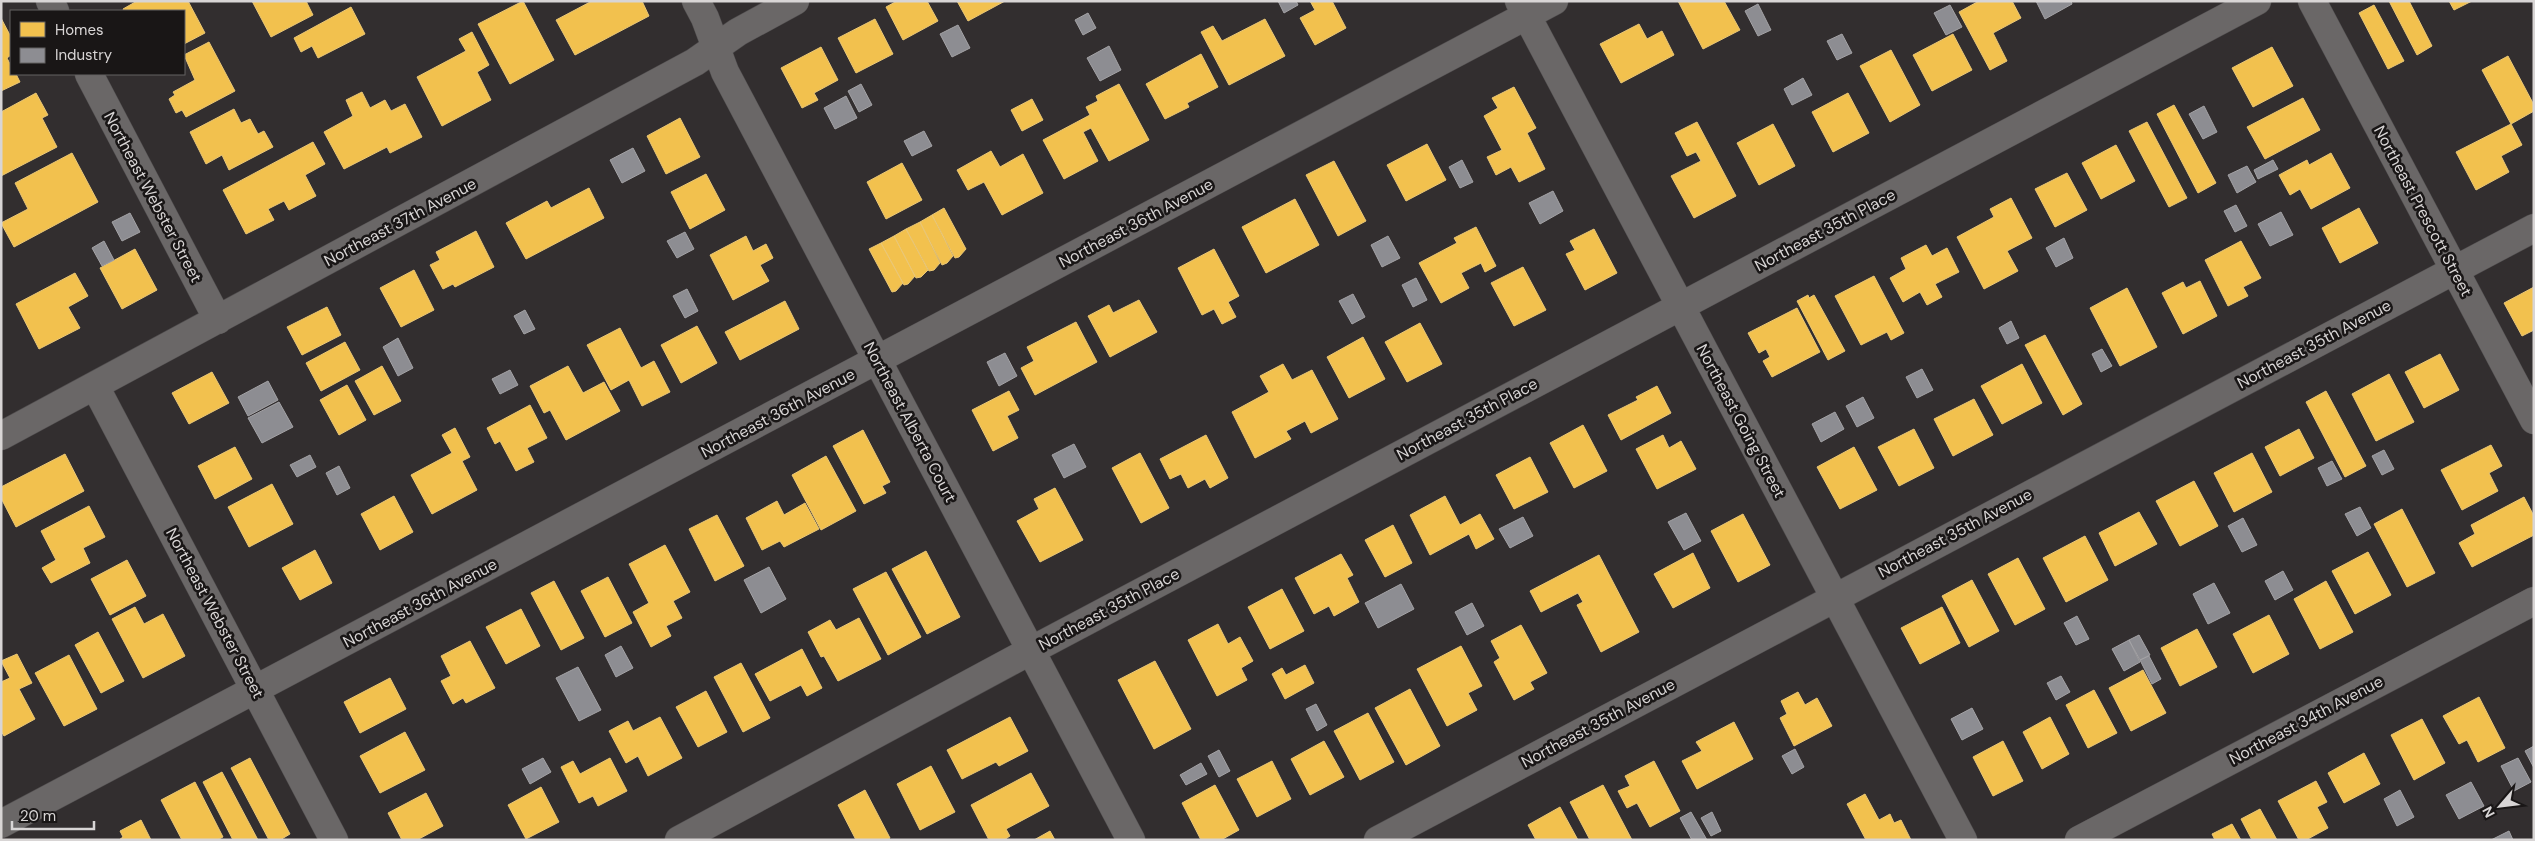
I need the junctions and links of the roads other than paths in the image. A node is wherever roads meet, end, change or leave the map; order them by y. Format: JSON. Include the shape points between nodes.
{"nodes":[{"id":1,"x":696,"y":1,"type":"edge"},
{"id":2,"x":795,"y":1,"type":"edge"},
{"id":3,"x":1554,"y":1,"type":"edge"},
{"id":4,"x":2257,"y":1,"type":"edge"},
{"id":5,"x":2312,"y":1,"type":"edge"},
{"id":6,"x":1523,"y":9,"type":"edge"},
{"id":7,"x":715,"y":48,"type":"junction"},
{"id":8,"x":89,"y":75,"type":"edge"},
{"id":9,"x":2534,"y":228,"type":"edge"},
{"id":10,"x":2454,"y":270,"type":"junction"},
{"id":11,"x":1680,"y":307,"type":"junction"},
{"id":12,"x":218,"y":320,"type":"junction"},
{"id":13,"x":877,"y":360,"type":"junction"},
{"id":14,"x":95,"y":386,"type":"junction"},
{"id":15,"x":2534,"y":420,"type":"edge"},
{"id":16,"x":1,"y":436,"type":"edge"},
{"id":17,"x":1834,"y":597,"type":"junction"},
{"id":18,"x":2534,"y":601,"type":"edge"},
{"id":19,"x":1030,"y":650,"type":"junction"},
{"id":20,"x":256,"y":690,"type":"junction"},
{"id":21,"x":1,"y":824,"type":"edge"},
{"id":22,"x":334,"y":840,"type":"edge"},
{"id":23,"x":679,"y":840,"type":"edge"},
{"id":24,"x":1131,"y":840,"type":"edge"},
{"id":25,"x":1378,"y":840,"type":"edge"},
{"id":26,"x":1964,"y":840,"type":"edge"},
{"id":27,"x":2079,"y":840,"type":"edge"}],
"edges":[{"from":1,"to":7,"type":"street","name":"Northeast Alberta Court"},
{"from":2,"to":7,"type":"street","name":"Northeast 37th Avenue"},
{"from":3,"to":6,"type":"street","name":"Northeast 36th Avenue"},
{"from":4,"to":11,"type":"street","name":"Northeast 35th Place"},
{"from":5,"to":10,"type":"street","name":"Northeast Prescott Street"},
{"from":6,"to":11,"type":"street","name":"Northeast Going Street"},
{"from":6,"to":13,"type":"street","name":"Northeast 36th Avenue"},
{"from":7,"to":12,"type":"street","name":"Northeast 37th Avenue","via":[[695,62]]},
{"from":7,"to":13,"type":"street","name":"Northeast Alberta Court","via":[[724,72]]},
{"from":8,"to":12,"type":"street","name":"Northeast Webster Street"},
{"from":9,"to":10,"type":"street","name":"Northeast 35th Avenue"},
{"from":10,"to":15,"type":"street","name":"Northeast Prescott Street"},
{"from":10,"to":17,"type":"street","name":"Northeast 35th Avenue"},
{"from":11,"to":17,"type":"street","name":"Northeast Going Street"},
{"from":11,"to":19,"type":"street","name":"Northeast 35th Place"},
{"from":12,"to":14,"type":"street","name":"Northeast 37th Avenue"},
{"from":13,"to":19,"type":"street","name":"Northeast Alberta Court"},
{"from":13,"to":20,"type":"street","name":"Northeast 36th Avenue"},
{"from":14,"to":16,"type":"street","name":"Northeast 37th Avenue"},
{"from":14,"to":20,"type":"street","name":"Northeast Webster Street"},
{"from":17,"to":25,"type":"street","name":"Northeast 35th Avenue"},
{"from":17,"to":26,"type":"street","name":"Northeast Going Street"},
{"from":18,"to":27,"type":"street","name":"Northeast 34th Avenue"},
{"from":19,"to":23,"type":"street","name":"Northeast 35th Place"},
{"from":19,"to":24,"type":"street","name":"Northeast Alberta Court"},
{"from":20,"to":21,"type":"street","name":"Northeast 36th Avenue"},
{"from":20,"to":22,"type":"street","name":"Northeast Webster Street"}]}
